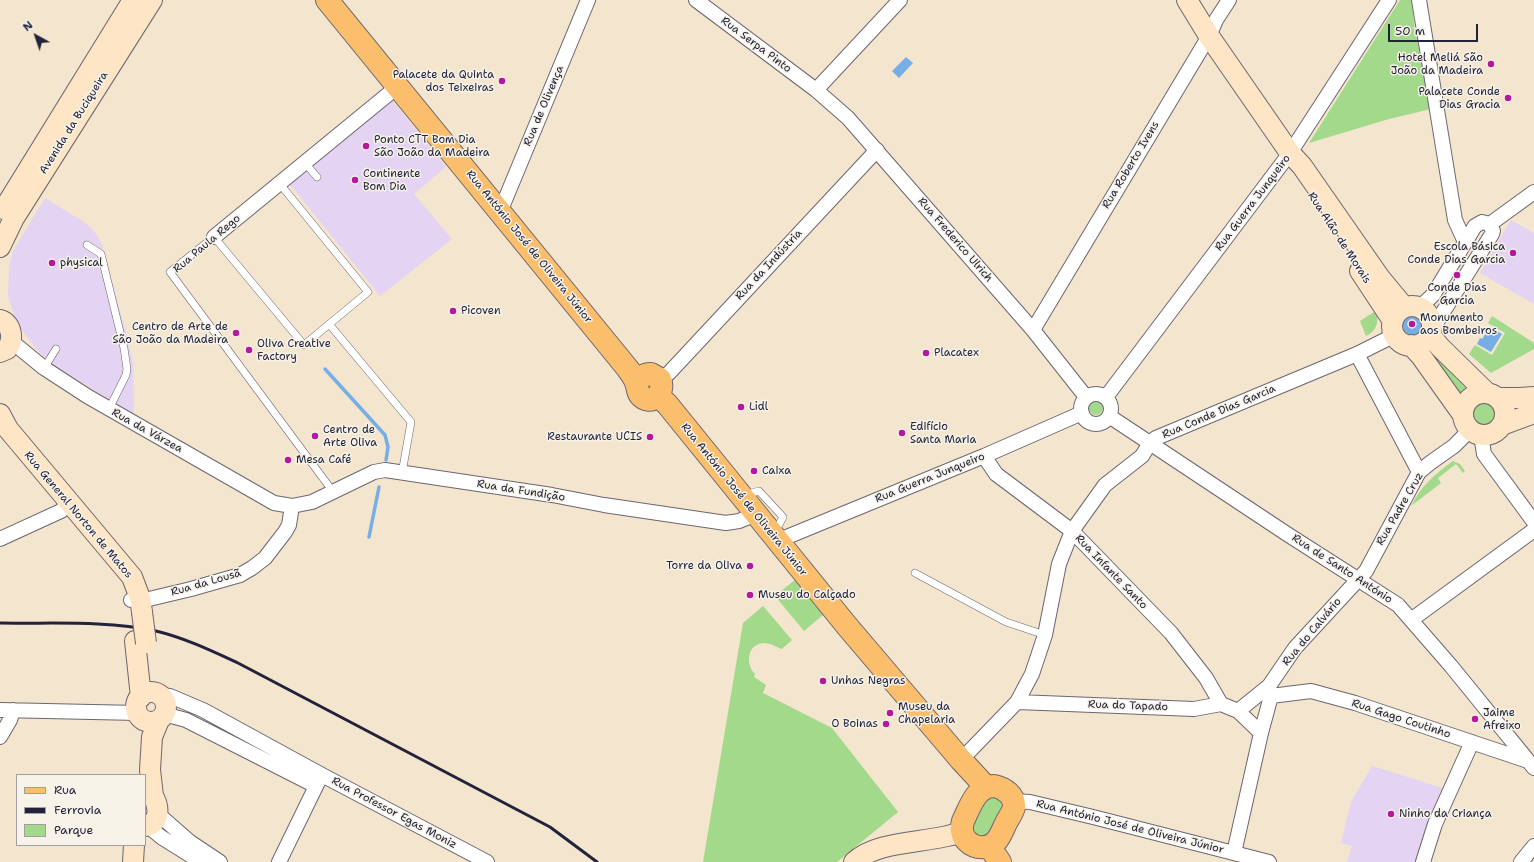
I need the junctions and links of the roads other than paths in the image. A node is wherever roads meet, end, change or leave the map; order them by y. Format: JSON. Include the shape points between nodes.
{"nodes":[{"id":1,"x":133,"y":0,"type":"edge"},
{"id":2,"x":152,"y":0,"type":"edge"},
{"id":3,"x":327,"y":0,"type":"edge"},
{"id":4,"x":341,"y":0,"type":"edge"},
{"id":5,"x":588,"y":0,"type":"edge"},
{"id":6,"x":696,"y":0,"type":"edge"},
{"id":7,"x":900,"y":0,"type":"edge"},
{"id":8,"x":1187,"y":0,"type":"edge"},
{"id":9,"x":1229,"y":0,"type":"edge"},
{"id":10,"x":1389,"y":0,"type":"edge"},
{"id":11,"x":1419,"y":0,"type":"edge"},
{"id":12,"x":1208,"y":36,"type":"junction"},
{"id":13,"x":397,"y":86,"type":"junction"},
{"id":14,"x":816,"y":90,"type":"junction"},
{"id":15,"x":876,"y":150,"type":"junction"},
{"id":16,"x":1290,"y":153,"type":"junction"},
{"id":17,"x":305,"y":163,"type":"junction"},
{"id":18,"x":317,"y":177,"type":"dead end"},
{"id":19,"x":280,"y":184,"type":"junction"},
{"id":20,"x":1534,"y":192,"type":"edge"},
{"id":21,"x":502,"y":206,"type":"junction"},
{"id":22,"x":0,"y":215,"type":"edge"},
{"id":23,"x":1490,"y":224,"type":"junction"},
{"id":24,"x":214,"y":237,"type":"junction"},
{"id":25,"x":1465,"y":242,"type":"junction"},
{"id":26,"x":87,"y":245,"type":"dead end"},
{"id":27,"x":0,"y":247,"type":"edge"},
{"id":28,"x":1447,"y":271,"type":"junction"},
{"id":29,"x":1464,"y":279,"type":"junction"},
{"id":30,"x":1,"y":318,"type":"edge"},
{"id":31,"x":1403,"y":318,"type":"junction"},
{"id":32,"x":329,"y":324,"type":"junction"},
{"id":33,"x":1033,"y":330,"type":"junction"},
{"id":34,"x":1431,"y":331,"type":"junction"},
{"id":35,"x":1411,"y":346,"type":"junction"},
{"id":36,"x":56,"y":349,"type":"dead end"},
{"id":37,"x":3,"y":350,"type":"edge"},
{"id":38,"x":1357,"y":354,"type":"junction"},
{"id":39,"x":44,"y":368,"type":"junction"},
{"id":40,"x":651,"y":383,"type":"junction"},
{"id":41,"x":1492,"y":395,"type":"junction"},
{"id":42,"x":1106,"y":397,"type":"junction"},
{"id":43,"x":1534,"y":397,"type":"edge"},
{"id":44,"x":1086,"y":398,"type":"junction"},
{"id":45,"x":109,"y":409,"type":"junction"},
{"id":46,"x":1082,"y":413,"type":"junction"},
{"id":47,"x":1534,"y":413,"type":"edge"},
{"id":48,"x":0,"y":414,"type":"edge"},
{"id":49,"x":1109,"y":416,"type":"junction"},
{"id":50,"x":1502,"y":425,"type":"junction"},
{"id":51,"x":1472,"y":427,"type":"junction"},
{"id":52,"x":0,"y":436,"type":"edge"},
{"id":53,"x":1150,"y":444,"type":"junction"},
{"id":54,"x":984,"y":456,"type":"junction"},
{"id":55,"x":1419,"y":472,"type":"junction"},
{"id":56,"x":402,"y":473,"type":"junction"},
{"id":57,"x":334,"y":493,"type":"junction"},
{"id":58,"x":741,"y":496,"type":"junction"},
{"id":59,"x":292,"y":506,"type":"junction"},
{"id":60,"x":65,"y":507,"type":"junction"},
{"id":61,"x":756,"y":514,"type":"junction"},
{"id":62,"x":1534,"y":522,"type":"edge"},
{"id":63,"x":1534,"y":530,"type":"edge"},
{"id":64,"x":1072,"y":531,"type":"junction"},
{"id":65,"x":0,"y":539,"type":"edge"},
{"id":66,"x":775,"y":539,"type":"junction"},
{"id":67,"x":916,"y":573,"type":"dead end"},
{"id":68,"x":1358,"y":581,"type":"junction"},
{"id":69,"x":136,"y":606,"type":"junction"},
{"id":70,"x":1411,"y":620,"type":"junction"},
{"id":71,"x":1045,"y":635,"type":"junction"},
{"id":72,"x":1270,"y":691,"type":"junction"},
{"id":73,"x":1017,"y":702,"type":"junction"},
{"id":74,"x":1221,"y":704,"type":"junction"},
{"id":75,"x":150,"y":707,"type":"junction"},
{"id":76,"x":6,"y":710,"type":"edge"},
{"id":77,"x":1238,"y":711,"type":"junction"},
{"id":78,"x":1261,"y":733,"type":"junction"},
{"id":79,"x":0,"y":738,"type":"edge"},
{"id":80,"x":1472,"y":742,"type":"junction"},
{"id":81,"x":961,"y":760,"type":"junction"},
{"id":82,"x":1531,"y":764,"type":"edge"},
{"id":83,"x":139,"y":774,"type":"edge"},
{"id":84,"x":319,"y":780,"type":"junction"},
{"id":85,"x":986,"y":786,"type":"junction"},
{"id":86,"x":149,"y":794,"type":"edge"},
{"id":87,"x":1013,"y":801,"type":"junction"},
{"id":88,"x":150,"y":822,"type":"edge"},
{"id":89,"x":962,"y":832,"type":"junction"},
{"id":90,"x":134,"y":846,"type":"edge"},
{"id":91,"x":1534,"y":846,"type":"edge"},
{"id":92,"x":1234,"y":853,"type":"junction"},
{"id":93,"x":994,"y":854,"type":"edge"},
{"id":94,"x":133,"y":862,"type":"edge"},
{"id":95,"x":201,"y":862,"type":"edge"},
{"id":96,"x":220,"y":862,"type":"edge"},
{"id":97,"x":279,"y":862,"type":"edge"},
{"id":98,"x":487,"y":862,"type":"edge"},
{"id":99,"x":854,"y":862,"type":"edge"},
{"id":100,"x":1269,"y":862,"type":"edge"},
{"id":101,"x":1423,"y":862,"type":"edge"},
{"id":102,"x":1521,"y":862,"type":"edge"}],
"edges":[{"from":1,"to":22,"type":"street","name":"Avenida da Buciqueira"},
{"from":2,"to":27,"type":"street","name":"Avenida da Buciqueira","via":[[14,218]]},
{"from":3,"to":13,"type":"main road","name":"Rua António José de Oliveira Júnior"},
{"from":4,"to":21,"type":"main road","name":"Rua António José de Oliveira Júnior"},
{"from":5,"to":21,"type":"street","name":"Rua de Olivença"},
{"from":6,"to":14,"type":"street","name":"Rua Serpa Pinto"},
{"from":7,"to":14,"type":"street"},
{"from":8,"to":12,"type":"street","name":"Rua Alão de Morais"},
{"from":9,"to":12,"type":"street","name":"Rua Roberto Ivens"},
{"from":10,"to":16,"type":"street","name":"Rua Guerra Junqueiro"},
{"from":11,"to":25,"type":"street","via":[[1455,220]]},
{"from":12,"to":16,"type":"street","name":"Rua Alão de Morais"},
{"from":12,"to":33,"type":"street","name":"Rua Roberto Ivens"},
{"from":13,"to":17,"type":"street","name":"Rua Paula Rego"},
{"from":13,"to":21,"type":"main road","name":"Rua António José de Oliveira Júnior"},
{"from":14,"to":15,"type":"street","name":"Rua Frederico Ulrich","via":[[848,118]]},
{"from":15,"to":33,"type":"street","name":"Rua Frederico Ulrich"},
{"from":15,"to":40,"type":"street","name":"Rua da Indústria","via":[[669,373]]},
{"from":16,"to":31,"type":"street","name":"Rua Alão de Morais","via":[[1302,166],[1380,278]]},
{"from":16,"to":42,"type":"street","name":"Rua Guerra Junqueiro"},
{"from":17,"to":18,"type":"lane"},
{"from":17,"to":19,"type":"street","name":"Rua Paula Rego"},
{"from":19,"to":24,"type":"street","name":"Rua Paula Rego"},
{"from":19,"to":32,"type":"lane","via":[[368,292]]},
{"from":20,"to":23,"type":"street"},
{"from":21,"to":40,"type":"main road","name":"Rua António José de Oliveira Júnior","via":[[623,363]]},
{"from":23,"to":25,"type":"street","name":"Rua Conde Dias Garcia","via":[[1479,222]]},
{"from":23,"to":29,"type":"street","via":[[1492,234]]},
{"from":24,"to":32,"type":"lane","via":[[304,345]]},
{"from":24,"to":57,"type":"lane","name":"Rua Paula Rego","via":[[170,272]]},
{"from":25,"to":28,"type":"street","name":"Rua Conde Dias Garcia"},
{"from":26,"to":45,"type":"lane","via":[[101,254],[127,369]]},
{"from":28,"to":29,"type":"street","via":[[1446,278],[1449,282],[1455,284]]},
{"from":28,"to":31,"type":"street","name":"Rua Conde Dias Garcia","via":[[1434,295]]},
{"from":29,"to":34,"type":"street"},
{"from":30,"to":37,"type":"street","via":[[9,328]]},
{"from":31,"to":34,"type":"street","name":"Rua Alão de Morais","via":[[1429,315],[1433,324]]},
{"from":31,"to":35,"type":"street","name":"Rua Alão de Morais","via":[[1404,344]]},
{"from":31,"to":38,"type":"street","name":"Rua Conde Dias Garcia"},
{"from":32,"to":56,"type":"lane","via":[[411,422]]},
{"from":33,"to":44,"type":"street","name":"Rua Frederico Ulrich"},
{"from":34,"to":35,"type":"street","via":[[1422,343]]},
{"from":34,"to":41,"type":"street","name":"Rua Alão de Morais","via":[[1440,348]]},
{"from":35,"to":51,"type":"street","name":"Rua Alão de Morais"},
{"from":36,"to":39,"type":"lane"},
{"from":37,"to":39,"type":"street","name":"Rua da Várzea"},
{"from":38,"to":53,"type":"street","name":"Rua Conde Dias Garcia","via":[[1156,438]]},
{"from":38,"to":55,"type":"street"},
{"from":39,"to":45,"type":"street","name":"Rua da Várzea"},
{"from":40,"to":58,"type":"main road","name":"Rua António José de Oliveira Júnior"},
{"from":41,"to":43,"type":"street"},
{"from":41,"to":50,"type":"street","name":"Rua Alão de Morais","via":[[1504,408],[1505,420]]},
{"from":41,"to":51,"type":"street","via":[[1475,395],[1466,403]]},
{"from":42,"to":44,"type":"street","via":[[1094,394]]},
{"from":42,"to":49,"type":"street","via":[[1111,408]]},
{"from":44,"to":46,"type":"street","via":[[1082,405]]},
{"from":45,"to":59,"type":"street","name":"Rua da Várzea","via":[[274,503]]},
{"from":46,"to":49,"type":"street","via":[[1086,420],[1094,424],[1103,422]]},
{"from":46,"to":54,"type":"street","name":"Rua Guerra Junqueiro"},
{"from":47,"to":50,"type":"street"},
{"from":48,"to":60,"type":"street","name":"Rua General Norton de Matos","via":[[8,429]]},
{"from":49,"to":53,"type":"street","name":"Rua de Santo António"},
{"from":50,"to":51,"type":"street","via":[[1493,433]]},
{"from":51,"to":55,"type":"street","name":"Rua Padre Cruz","via":[[1454,446]]},
{"from":51,"to":62,"type":"street","name":"Rua Alão de Morais","via":[[1484,454]]},
{"from":52,"to":60,"type":"street","name":"Rua General Norton de Matos"},
{"from":53,"to":64,"type":"street","name":"Rua Conde Dias Garcia","via":[[1142,456],[1105,485]]},
{"from":53,"to":68,"type":"street","name":"Rua de Santo António"},
{"from":54,"to":64,"type":"street","name":"Rua Infante Santo","via":[[996,474]]},
{"from":54,"to":66,"type":"street","name":"Rua Guerra Junqueiro"},
{"from":55,"to":68,"type":"street","name":"Rua Padre Cruz","via":[[1366,571]]},
{"from":56,"to":57,"type":"street","name":"Rua da Fundição","via":[[384,470],[374,472]]},
{"from":56,"to":61,"type":"street","name":"Rua da Fundição","via":[[726,523]]},
{"from":57,"to":59,"type":"street","name":"Rua da Fundição","via":[[312,502]]},
{"from":58,"to":61,"type":"main road","name":"Rua António José de Oliveira Júnior"},
{"from":58,"to":66,"type":"lane","via":[[759,491],[783,517]]},
{"from":59,"to":69,"type":"street","name":"Rua da Lousã","via":[[289,525],[285,532],[265,558],[252,568],[240,575],[149,599]]},
{"from":60,"to":65,"type":"street"},
{"from":60,"to":69,"type":"street","name":"Rua General Norton de Matos","via":[[115,573]]},
{"from":61,"to":66,"type":"main road","name":"Rua António José de Oliveira Júnior"},
{"from":63,"to":70,"type":"street"},
{"from":64,"to":71,"type":"street","name":"Rua Conde Dias Garcia","via":[[1059,564]]},
{"from":64,"to":74,"type":"street","name":"Rua Infante Santo","via":[[1171,633],[1206,678]]},
{"from":66,"to":81,"type":"main road","name":"Rua António José de Oliveira Júnior"},
{"from":67,"to":71,"type":"lane","via":[[1006,622]]},
{"from":68,"to":70,"type":"street","name":"Rua de Santo António","via":[[1398,605]]},
{"from":68,"to":72,"type":"street","name":"Rua do Calvário","via":[[1295,648]]},
{"from":69,"to":75,"type":"street","name":"Rua General Norton de Matos"},
{"from":70,"to":82,"type":"street","name":"Rua de Santo António"},
{"from":71,"to":73,"type":"street","name":"Rua Conde Dias Garcia","via":[[1032,674]]},
{"from":72,"to":77,"type":"street","name":"Rua do Calvário"},
{"from":72,"to":78,"type":"street","name":"Rua do Calvário"},
{"from":72,"to":80,"type":"street","name":"Rua Gago Coutinho","via":[[1311,691]]},
{"from":73,"to":74,"type":"street","name":"Rua do Tapado","via":[[1194,709]]},
{"from":73,"to":81,"type":"street","name":"Rua Conde Dias Garcia"},
{"from":74,"to":77,"type":"street"},
{"from":75,"to":76,"type":"street"},
{"from":75,"to":83,"type":"street","name":"Rua General Norton de Matos"},
{"from":75,"to":84,"type":"street","name":"Rua Professor Egas Moniz","via":[[186,720]]},
{"from":75,"to":84,"type":"street","name":"Rua Professor Egas Moniz","via":[[170,696],[203,710]]},
{"from":75,"to":86,"type":"street","name":"Rua General Norton de Matos","via":[[152,737]]},
{"from":76,"to":79,"type":"street","via":[[10,720]]},
{"from":77,"to":78,"type":"street"},
{"from":78,"to":92,"type":"street","name":"Rua do Calvário"},
{"from":80,"to":82,"type":"street","name":"Rua Gago Coutinho"},
{"from":80,"to":101,"type":"street","via":[[1435,824]]},
{"from":81,"to":85,"type":"main road","name":"Rua António José de Oliveira Júnior"},
{"from":84,"to":97,"type":"street"},
{"from":84,"to":98,"type":"street","name":"Rua Professor Egas Moniz"},
{"from":85,"to":87,"type":"main road","via":[[1001,787]]},
{"from":85,"to":89,"type":"main road","via":[[979,791],[962,821]]},
{"from":86,"to":88,"type":"street","name":"Rua General Norton de Matos","via":[[157,803]]},
{"from":87,"to":92,"type":"street","name":"Rua António José de Oliveira Júnior","via":[[1030,802],[1100,818]]},
{"from":87,"to":93,"type":"main road","via":[[1014,808],[998,839]]},
{"from":88,"to":95,"type":"street","via":[[162,837]]},
{"from":88,"to":96,"type":"street","via":[[190,842]]},
{"from":89,"to":93,"type":"main road","via":[[966,840],[974,846]]},
{"from":89,"to":99,"type":"street","via":[[872,850]]},
{"from":90,"to":94,"type":"street"},
{"from":91,"to":102,"type":"street"},
{"from":92,"to":100,"type":"street","name":"Rua António José de Oliveira Júnior"}]}
